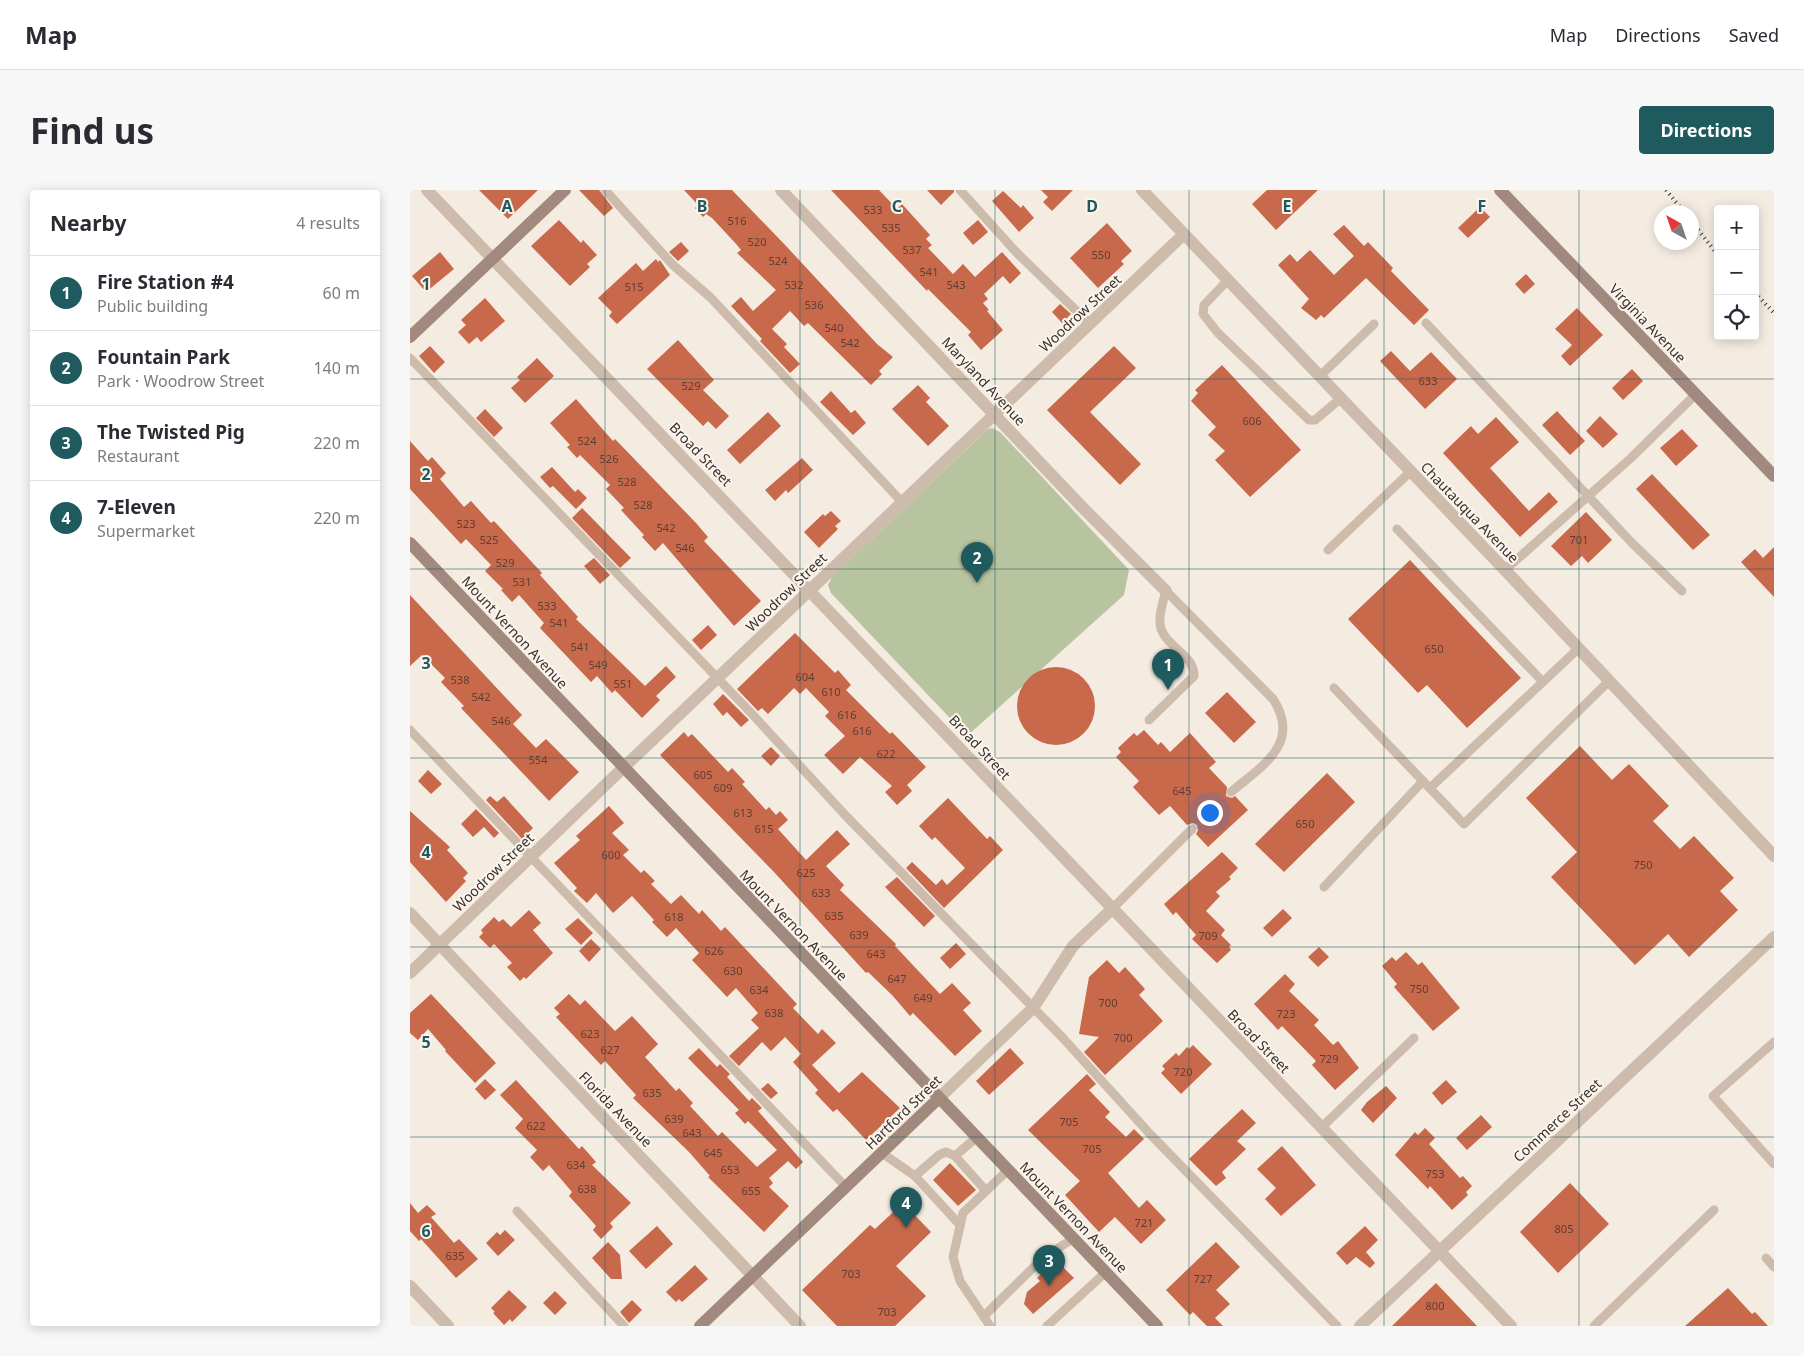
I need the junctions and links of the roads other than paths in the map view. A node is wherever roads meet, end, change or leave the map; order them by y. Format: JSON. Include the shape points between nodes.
{"nodes":[{"id":1,"x":427,"y":190,"type":"edge"},
{"id":2,"x":565,"y":190,"type":"edge"},
{"id":3,"x":605,"y":190,"type":"edge"},
{"id":4,"x":781,"y":190,"type":"edge"},
{"id":5,"x":960,"y":190,"type":"edge"},
{"id":6,"x":1142,"y":190,"type":"edge"},
{"id":7,"x":1500,"y":190,"type":"edge"},
{"id":8,"x":1184,"y":234,"type":"junction"},
{"id":9,"x":492,"y":259,"type":"junction"},
{"id":10,"x":1228,"y":280,"type":"junction"},
{"id":11,"x":1426,"y":323,"type":"dead end"},
{"id":12,"x":1090,"y":324,"type":"junction"},
{"id":13,"x":1374,"y":324,"type":"dead end"},
{"id":14,"x":410,"y":337,"type":"edge"},
{"id":15,"x":410,"y":358,"type":"edge"},
{"id":16,"x":1319,"y":377,"type":"junction"},
{"id":17,"x":1696,"y":394,"type":"junction"},
{"id":18,"x":1340,"y":399,"type":"junction"},
{"id":19,"x":994,"y":414,"type":"junction"},
{"id":20,"x":1410,"y":472,"type":"junction"},
{"id":21,"x":1774,"y":476,"type":"edge"},
{"id":22,"x":1588,"y":496,"type":"junction"},
{"id":23,"x":902,"y":502,"type":"junction"},
{"id":24,"x":1397,"y":529,"type":"dead end"},
{"id":25,"x":410,"y":543,"type":"edge"},
{"id":26,"x":1328,"y":550,"type":"dead end"},
{"id":27,"x":1505,"y":570,"type":"junction"},
{"id":28,"x":810,"y":590,"type":"junction"},
{"id":29,"x":1682,"y":591,"type":"dead end"},
{"id":30,"x":1166,"y":592,"type":"junction"},
{"id":31,"x":1578,"y":648,"type":"junction"},
{"id":32,"x":717,"y":678,"type":"junction"},
{"id":33,"x":1609,"y":680,"type":"junction"},
{"id":34,"x":1543,"y":682,"type":"junction"},
{"id":35,"x":1334,"y":688,"type":"dead end"},
{"id":36,"x":1149,"y":720,"type":"dead end"},
{"id":37,"x":410,"y":730,"type":"edge"},
{"id":38,"x":623,"y":768,"type":"junction"},
{"id":39,"x":1427,"y":785,"type":"junction"},
{"id":40,"x":1231,"y":792,"type":"dead end"},
{"id":41,"x":1192,"y":829,"type":"dead end"},
{"id":42,"x":1774,"y":856,"type":"edge"},
{"id":43,"x":530,"y":857,"type":"junction"},
{"id":44,"x":1324,"y":887,"type":"dead end"},
{"id":45,"x":1112,"y":909,"type":"junction"},
{"id":46,"x":410,"y":913,"type":"edge"},
{"id":47,"x":1774,"y":937,"type":"edge"},
{"id":48,"x":439,"y":945,"type":"junction"},
{"id":49,"x":410,"y":973,"type":"edge"},
{"id":50,"x":1033,"y":1008,"type":"junction"},
{"id":51,"x":1414,"y":1038,"type":"dead end"},
{"id":52,"x":1774,"y":1042,"type":"edge"},
{"id":53,"x":939,"y":1098,"type":"junction"},
{"id":54,"x":1321,"y":1128,"type":"junction"},
{"id":55,"x":976,"y":1138,"type":"junction"},
{"id":56,"x":882,"y":1153,"type":"junction"},
{"id":57,"x":955,"y":1156,"type":"junction"},
{"id":58,"x":1773,"y":1161,"type":"edge"},
{"id":59,"x":1008,"y":1170,"type":"junction"},
{"id":60,"x":915,"y":1176,"type":"junction"},
{"id":61,"x":846,"y":1187,"type":"junction"},
{"id":62,"x":986,"y":1191,"type":"junction"},
{"id":63,"x":1714,"y":1210,"type":"dead end"},
{"id":64,"x":517,"y":1211,"type":"dead end"},
{"id":65,"x":960,"y":1225,"type":"junction"},
{"id":66,"x":1073,"y":1238,"type":"junction"},
{"id":67,"x":1439,"y":1251,"type":"junction"},
{"id":68,"x":1766,"y":1258,"type":"dead end"},
{"id":69,"x":1774,"y":1267,"type":"edge"},
{"id":70,"x":1106,"y":1272,"type":"junction"},
{"id":71,"x":753,"y":1276,"type":"junction"},
{"id":72,"x":410,"y":1286,"type":"edge"},
{"id":73,"x":984,"y":1316,"type":"junction"},
{"id":74,"x":448,"y":1326,"type":"edge"},
{"id":75,"x":624,"y":1326,"type":"edge"},
{"id":76,"x":700,"y":1326,"type":"edge"},
{"id":77,"x":800,"y":1326,"type":"edge"},
{"id":78,"x":990,"y":1326,"type":"edge"},
{"id":79,"x":1046,"y":1326,"type":"edge"},
{"id":80,"x":1157,"y":1326,"type":"edge"},
{"id":81,"x":1337,"y":1326,"type":"edge"},
{"id":82,"x":1360,"y":1326,"type":"edge"},
{"id":83,"x":1511,"y":1326,"type":"edge"},
{"id":84,"x":1594,"y":1326,"type":"edge"}],
"edges":[{"from":1,"to":9,"type":"street","name":"Broad Street"},
{"from":2,"to":9,"type":"street"},
{"from":3,"to":23,"type":"lane"},
{"from":4,"to":19,"type":"street","name":"Maryland Avenue"},
{"from":5,"to":12,"type":"lane"},
{"from":6,"to":8,"type":"street","name":"Chautauqua Avenue"},
{"from":7,"to":17,"type":"street","name":"Virginia Avenue"},
{"from":8,"to":10,"type":"street","name":"Chautauqua Avenue"},
{"from":8,"to":12,"type":"street","name":"Woodrow Street"},
{"from":9,"to":14,"type":"street"},
{"from":9,"to":28,"type":"street","name":"Broad Street"},
{"from":10,"to":16,"type":"street","name":"Chautauqua Avenue"},
{"from":10,"to":18,"type":"lane","via":[[1204,305],[1203,314],[1218,333],[1309,420],[1315,420]]},
{"from":11,"to":22,"type":"lane"},
{"from":12,"to":19,"type":"street","name":"Woodrow Street"},
{"from":13,"to":16,"type":"lane"},
{"from":15,"to":32,"type":"lane"},
{"from":16,"to":18,"type":"street","name":"Chautauqua Avenue"},
{"from":17,"to":21,"type":"street","name":"Virginia Avenue"},
{"from":17,"to":22,"type":"lane"},
{"from":18,"to":20,"type":"street","name":"Chautauqua Avenue"},
{"from":19,"to":23,"type":"street","name":"Woodrow Street"},
{"from":19,"to":30,"type":"street","name":"Maryland Avenue"},
{"from":20,"to":26,"type":"lane"},
{"from":20,"to":27,"type":"street","name":"Chautauqua Avenue"},
{"from":22,"to":27,"type":"lane"},
{"from":22,"to":29,"type":"lane"},
{"from":23,"to":28,"type":"street","name":"Woodrow Street"},
{"from":24,"to":34,"type":"lane"},
{"from":25,"to":38,"type":"street","name":"Mount Vernon Avenue"},
{"from":27,"to":31,"type":"street","name":"Chautauqua Avenue"},
{"from":28,"to":32,"type":"street","name":"Woodrow Street"},
{"from":28,"to":45,"type":"street","name":"Broad Street"},
{"from":30,"to":36,"type":"lane","via":[[1160,617],[1162,631],[1191,664],[1194,676]]},
{"from":30,"to":40,"type":"lane","via":[[1273,699],[1281,711],[1284,725],[1276,751]]},
{"from":31,"to":33,"type":"street","name":"Chautauqua Avenue"},
{"from":31,"to":34,"type":"lane"},
{"from":32,"to":38,"type":"street","name":"Woodrow Street"},
{"from":32,"to":50,"type":"lane"},
{"from":33,"to":39,"type":"lane","via":[[1464,824]]},
{"from":33,"to":42,"type":"street","name":"Chautauqua Avenue"},
{"from":34,"to":39,"type":"lane"},
{"from":35,"to":39,"type":"lane"},
{"from":37,"to":43,"type":"lane"},
{"from":38,"to":43,"type":"street","name":"Woodrow Street"},
{"from":38,"to":53,"type":"street","name":"Mount Vernon Avenue"},
{"from":39,"to":44,"type":"lane"},
{"from":41,"to":45,"type":"lane"},
{"from":43,"to":48,"type":"street","name":"Woodrow Street"},
{"from":43,"to":61,"type":"lane"},
{"from":45,"to":50,"type":"street","name":"Hartford Street","via":[[1073,946]]},
{"from":45,"to":54,"type":"street","name":"Broad Street"},
{"from":46,"to":48,"type":"street","name":"Florida Avenue"},
{"from":47,"to":67,"type":"street","name":"Commerce Street"},
{"from":48,"to":49,"type":"street","name":"Woodrow Street"},
{"from":48,"to":71,"type":"street","name":"Florida Avenue"},
{"from":50,"to":53,"type":"street","name":"Hartford Street"},
{"from":50,"to":81,"type":"lane"},
{"from":51,"to":54,"type":"lane"},
{"from":52,"to":58,"type":"lane","via":[[1713,1096]]},
{"from":53,"to":55,"type":"street","name":"Mount Vernon Avenue"},
{"from":53,"to":56,"type":"street","name":"Hartford Street"},
{"from":54,"to":67,"type":"street","name":"Broad Street"},
{"from":55,"to":57,"type":"lane"},
{"from":55,"to":59,"type":"street","name":"Mount Vernon Avenue"},
{"from":56,"to":60,"type":"lane"},
{"from":56,"to":61,"type":"street","name":"Hartford Street"},
{"from":57,"to":60,"type":"lane","via":[[946,1152],[939,1155]]},
{"from":57,"to":62,"type":"lane"},
{"from":59,"to":62,"type":"lane"},
{"from":59,"to":66,"type":"street","name":"Mount Vernon Avenue"},
{"from":60,"to":65,"type":"lane"},
{"from":61,"to":71,"type":"street","name":"Hartford Street"},
{"from":62,"to":65,"type":"lane","via":[[963,1213]]},
{"from":63,"to":84,"type":"lane"},
{"from":64,"to":75,"type":"lane"},
{"from":65,"to":73,"type":"lane","via":[[953,1257],[960,1281]]},
{"from":66,"to":70,"type":"street","name":"Mount Vernon Avenue"},
{"from":66,"to":73,"type":"lane","via":[[1045,1256]]},
{"from":67,"to":82,"type":"street","name":"Commerce Street"},
{"from":67,"to":83,"type":"street","name":"Broad Street"},
{"from":68,"to":69,"type":"lane"},
{"from":70,"to":79,"type":"lane"},
{"from":70,"to":80,"type":"street","name":"Mount Vernon Avenue"},
{"from":71,"to":76,"type":"street","name":"Hartford Street"},
{"from":71,"to":77,"type":"street","name":"Florida Avenue"},
{"from":72,"to":74,"type":"street"},
{"from":73,"to":78,"type":"lane"}]}
